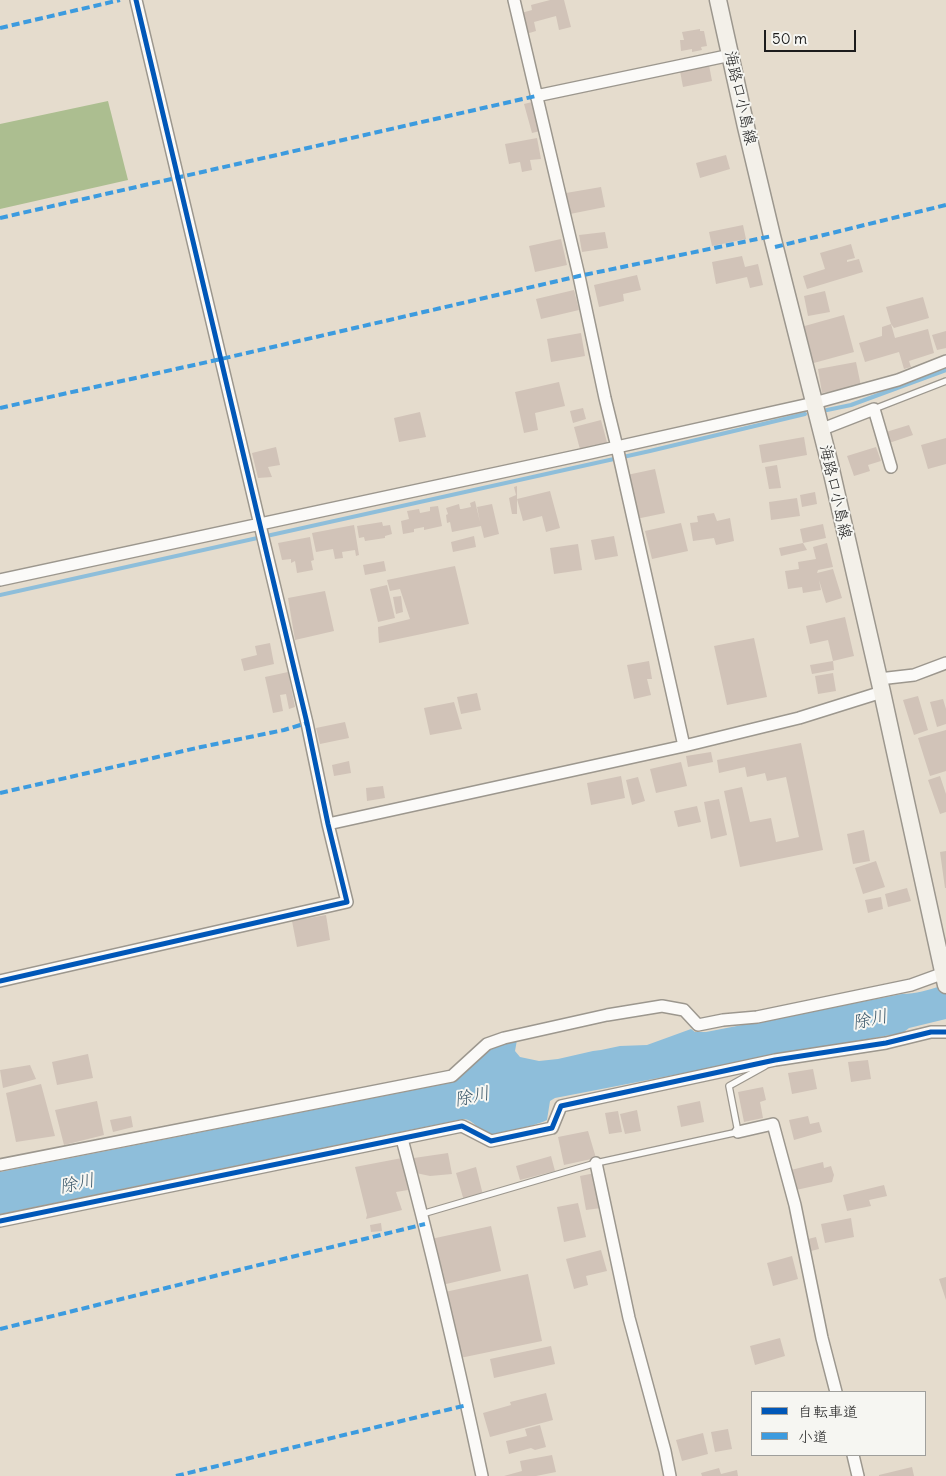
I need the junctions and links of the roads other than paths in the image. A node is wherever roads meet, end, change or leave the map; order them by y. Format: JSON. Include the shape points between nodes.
{"nodes":[{"id":1,"x":136,"y":0,"type":"edge"},
{"id":2,"x":514,"y":0,"type":"edge"},
{"id":3,"x":718,"y":0,"type":"edge"},
{"id":4,"x":730,"y":55,"type":"junction"},
{"id":5,"x":536,"y":96,"type":"junction"},
{"id":6,"x":946,"y":361,"type":"edge"},
{"id":7,"x":946,"y":381,"type":"edge"},
{"id":8,"x":814,"y":403,"type":"junction"},
{"id":9,"x":874,"y":409,"type":"junction"},
{"id":10,"x":820,"y":430,"type":"junction"},
{"id":11,"x":618,"y":447,"type":"junction"},
{"id":12,"x":891,"y":467,"type":"dead end"},
{"id":13,"x":260,"y":525,"type":"junction"},
{"id":14,"x":0,"y":580,"type":"edge"},
{"id":15,"x":946,"y":663,"type":"edge"},
{"id":16,"x":881,"y":686,"type":"junction"},
{"id":17,"x":684,"y":746,"type":"junction"},
{"id":18,"x":328,"y":824,"type":"junction"},
{"id":19,"x":945,"y":979,"type":"edge"},
{"id":20,"x":0,"y":981,"type":"edge"},
{"id":21,"x":946,"y":1032,"type":"edge"},
{"id":22,"x":775,"y":1060,"type":"junction"},
{"id":23,"x":738,"y":1132,"type":"junction"},
{"id":24,"x":402,"y":1139,"type":"junction"},
{"id":25,"x":596,"y":1163,"type":"junction"},
{"id":26,"x":0,"y":1165,"type":"edge"},
{"id":27,"x":422,"y":1214,"type":"junction"},
{"id":28,"x":0,"y":1221,"type":"edge"},
{"id":29,"x":836,"y":1391,"type":"edge"},
{"id":30,"x":853,"y":1456,"type":"edge"},
{"id":31,"x":482,"y":1476,"type":"edge"},
{"id":32,"x":670,"y":1476,"type":"edge"},
{"id":33,"x":858,"y":1476,"type":"edge"}],
"edges":[{"from":1,"to":13,"type":"street"},
{"from":2,"to":5,"type":"street"},
{"from":3,"to":4,"type":"main road","name":"海路口小島線"},
{"from":4,"to":5,"type":"street"},
{"from":4,"to":8,"type":"main road","name":"海路口小島線"},
{"from":5,"to":11,"type":"street"},
{"from":6,"to":8,"type":"street","via":[[898,380]]},
{"from":7,"to":9,"type":"lane"},
{"from":8,"to":10,"type":"main road","name":"海路口小島線"},
{"from":8,"to":11,"type":"street"},
{"from":9,"to":10,"type":"street"},
{"from":9,"to":12,"type":"street"},
{"from":10,"to":16,"type":"main road","name":"海路口小島線"},
{"from":11,"to":13,"type":"street"},
{"from":11,"to":17,"type":"street"},
{"from":13,"to":14,"type":"street"},
{"from":13,"to":18,"type":"street"},
{"from":15,"to":16,"type":"street"},
{"from":16,"to":17,"type":"street","via":[[799,718]]},
{"from":16,"to":19,"type":"main road","name":"海路口小島線"},
{"from":17,"to":18,"type":"street"},
{"from":18,"to":20,"type":"street","via":[[347,902]]},
{"from":19,"to":26,"type":"street","via":[[757,1017],[698,1025],[684,1010],[662,1006],[607,1015],[488,1044],[452,1076]]},
{"from":21,"to":22,"type":"street"},
{"from":22,"to":23,"type":"lane","via":[[728,1086]]},
{"from":22,"to":24,"type":"street","via":[[561,1106],[552,1128],[491,1141],[462,1126]]},
{"from":23,"to":25,"type":"lane"},
{"from":23,"to":29,"type":"street","via":[[773,1124],[795,1205]]},
{"from":24,"to":27,"type":"street"},
{"from":24,"to":28,"type":"street"},
{"from":25,"to":27,"type":"lane"},
{"from":25,"to":32,"type":"street","via":[[629,1318]]},
{"from":27,"to":31,"type":"street"},
{"from":30,"to":33,"type":"street"}]}
